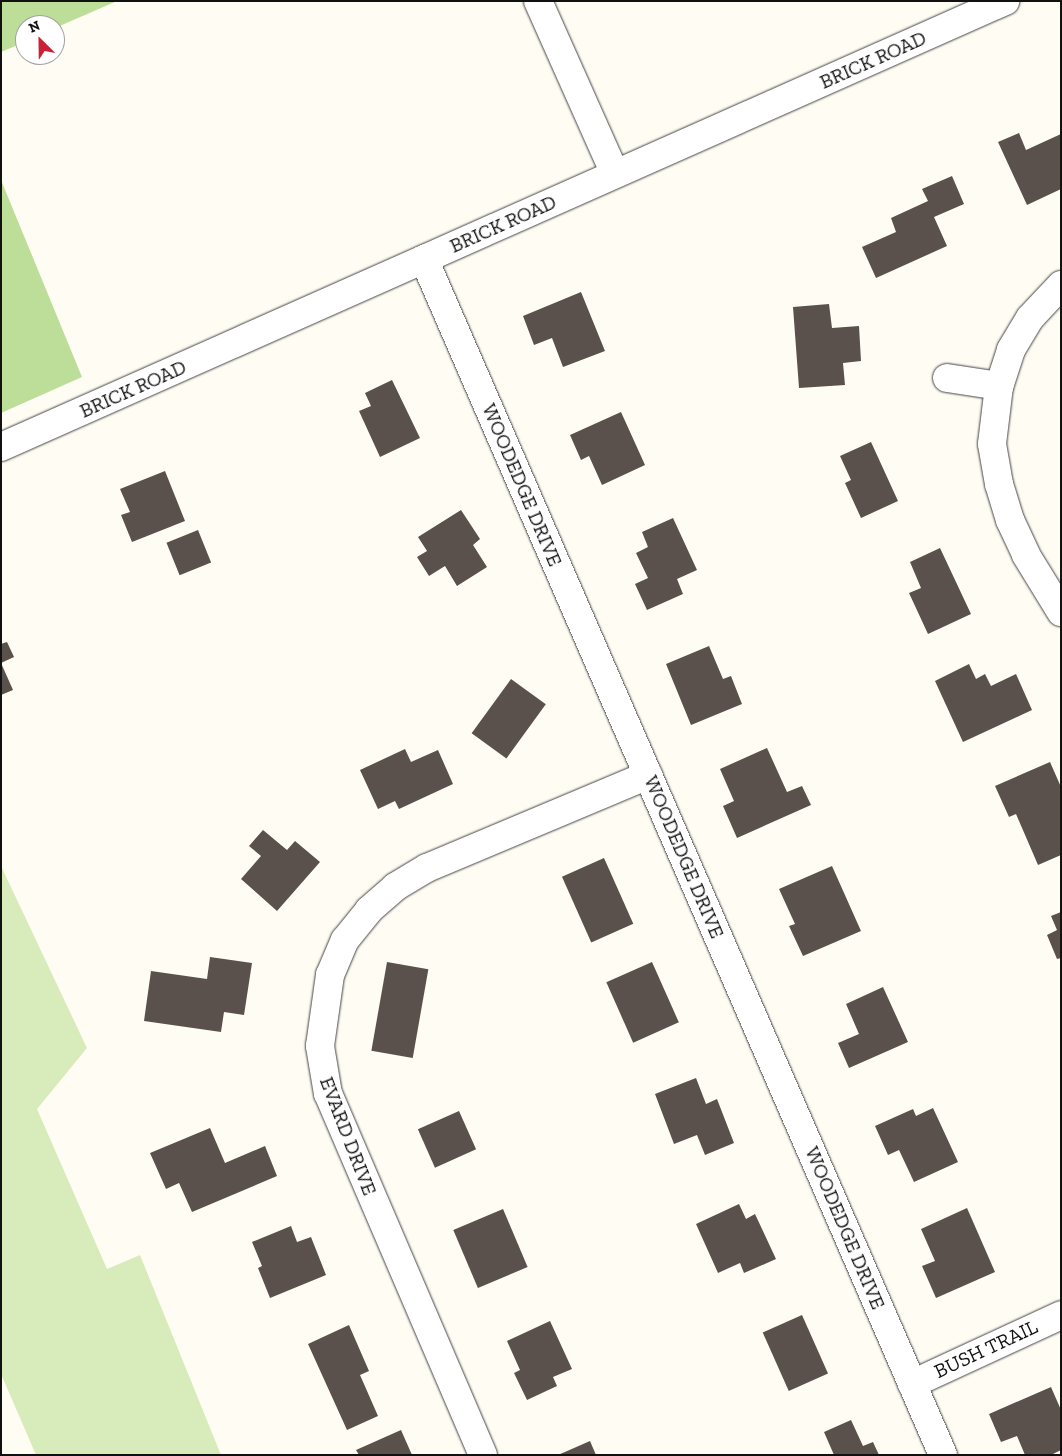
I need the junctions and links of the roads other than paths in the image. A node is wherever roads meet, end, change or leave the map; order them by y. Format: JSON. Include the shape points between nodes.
{"nodes":[{"id":1,"x":538,"y":1,"type":"edge"},
{"id":2,"x":1005,"y":1,"type":"edge"},
{"id":3,"x":615,"y":174,"type":"junction"},
{"id":4,"x":424,"y":259,"type":"junction"},
{"id":5,"x":1061,"y":285,"type":"edge"},
{"id":6,"x":947,"y":378,"type":"dead end"},
{"id":7,"x":999,"y":386,"type":"junction"},
{"id":8,"x":1,"y":447,"type":"edge"},
{"id":9,"x":1061,"y":612,"type":"edge"},
{"id":10,"x":648,"y":775,"type":"junction"},
{"id":11,"x":1061,"y":1315,"type":"edge"},
{"id":12,"x":912,"y":1384,"type":"junction"},
{"id":13,"x":483,"y":1455,"type":"edge"},
{"id":14,"x":943,"y":1455,"type":"edge"}],
"edges":[{"from":1,"to":3,"type":"street"},
{"from":2,"to":3,"type":"street","name":"BRICK ROAD"},
{"from":3,"to":4,"type":"street","name":"BRICK ROAD"},
{"from":4,"to":8,"type":"street","name":"BRICK ROAD"},
{"from":4,"to":10,"type":"street","name":"WOODEDGE DRIVE"},
{"from":5,"to":7,"type":"street","via":[[1030,318],[1011,350]]},
{"from":6,"to":7,"type":"street"},
{"from":7,"to":9,"type":"street","via":[[992,444],[999,484],[1026,555]]},
{"from":10,"to":12,"type":"street","name":"WOODEDGE DRIVE"},
{"from":10,"to":13,"type":"street","name":"EVARD DRIVE","via":[[427,868],[395,887],[369,910],[345,940],[330,975],[320,1046],[328,1094]]},
{"from":11,"to":12,"type":"street","name":"BUSH TRAIL"},
{"from":12,"to":14,"type":"street","name":"WOODEDGE DRIVE"}]}
